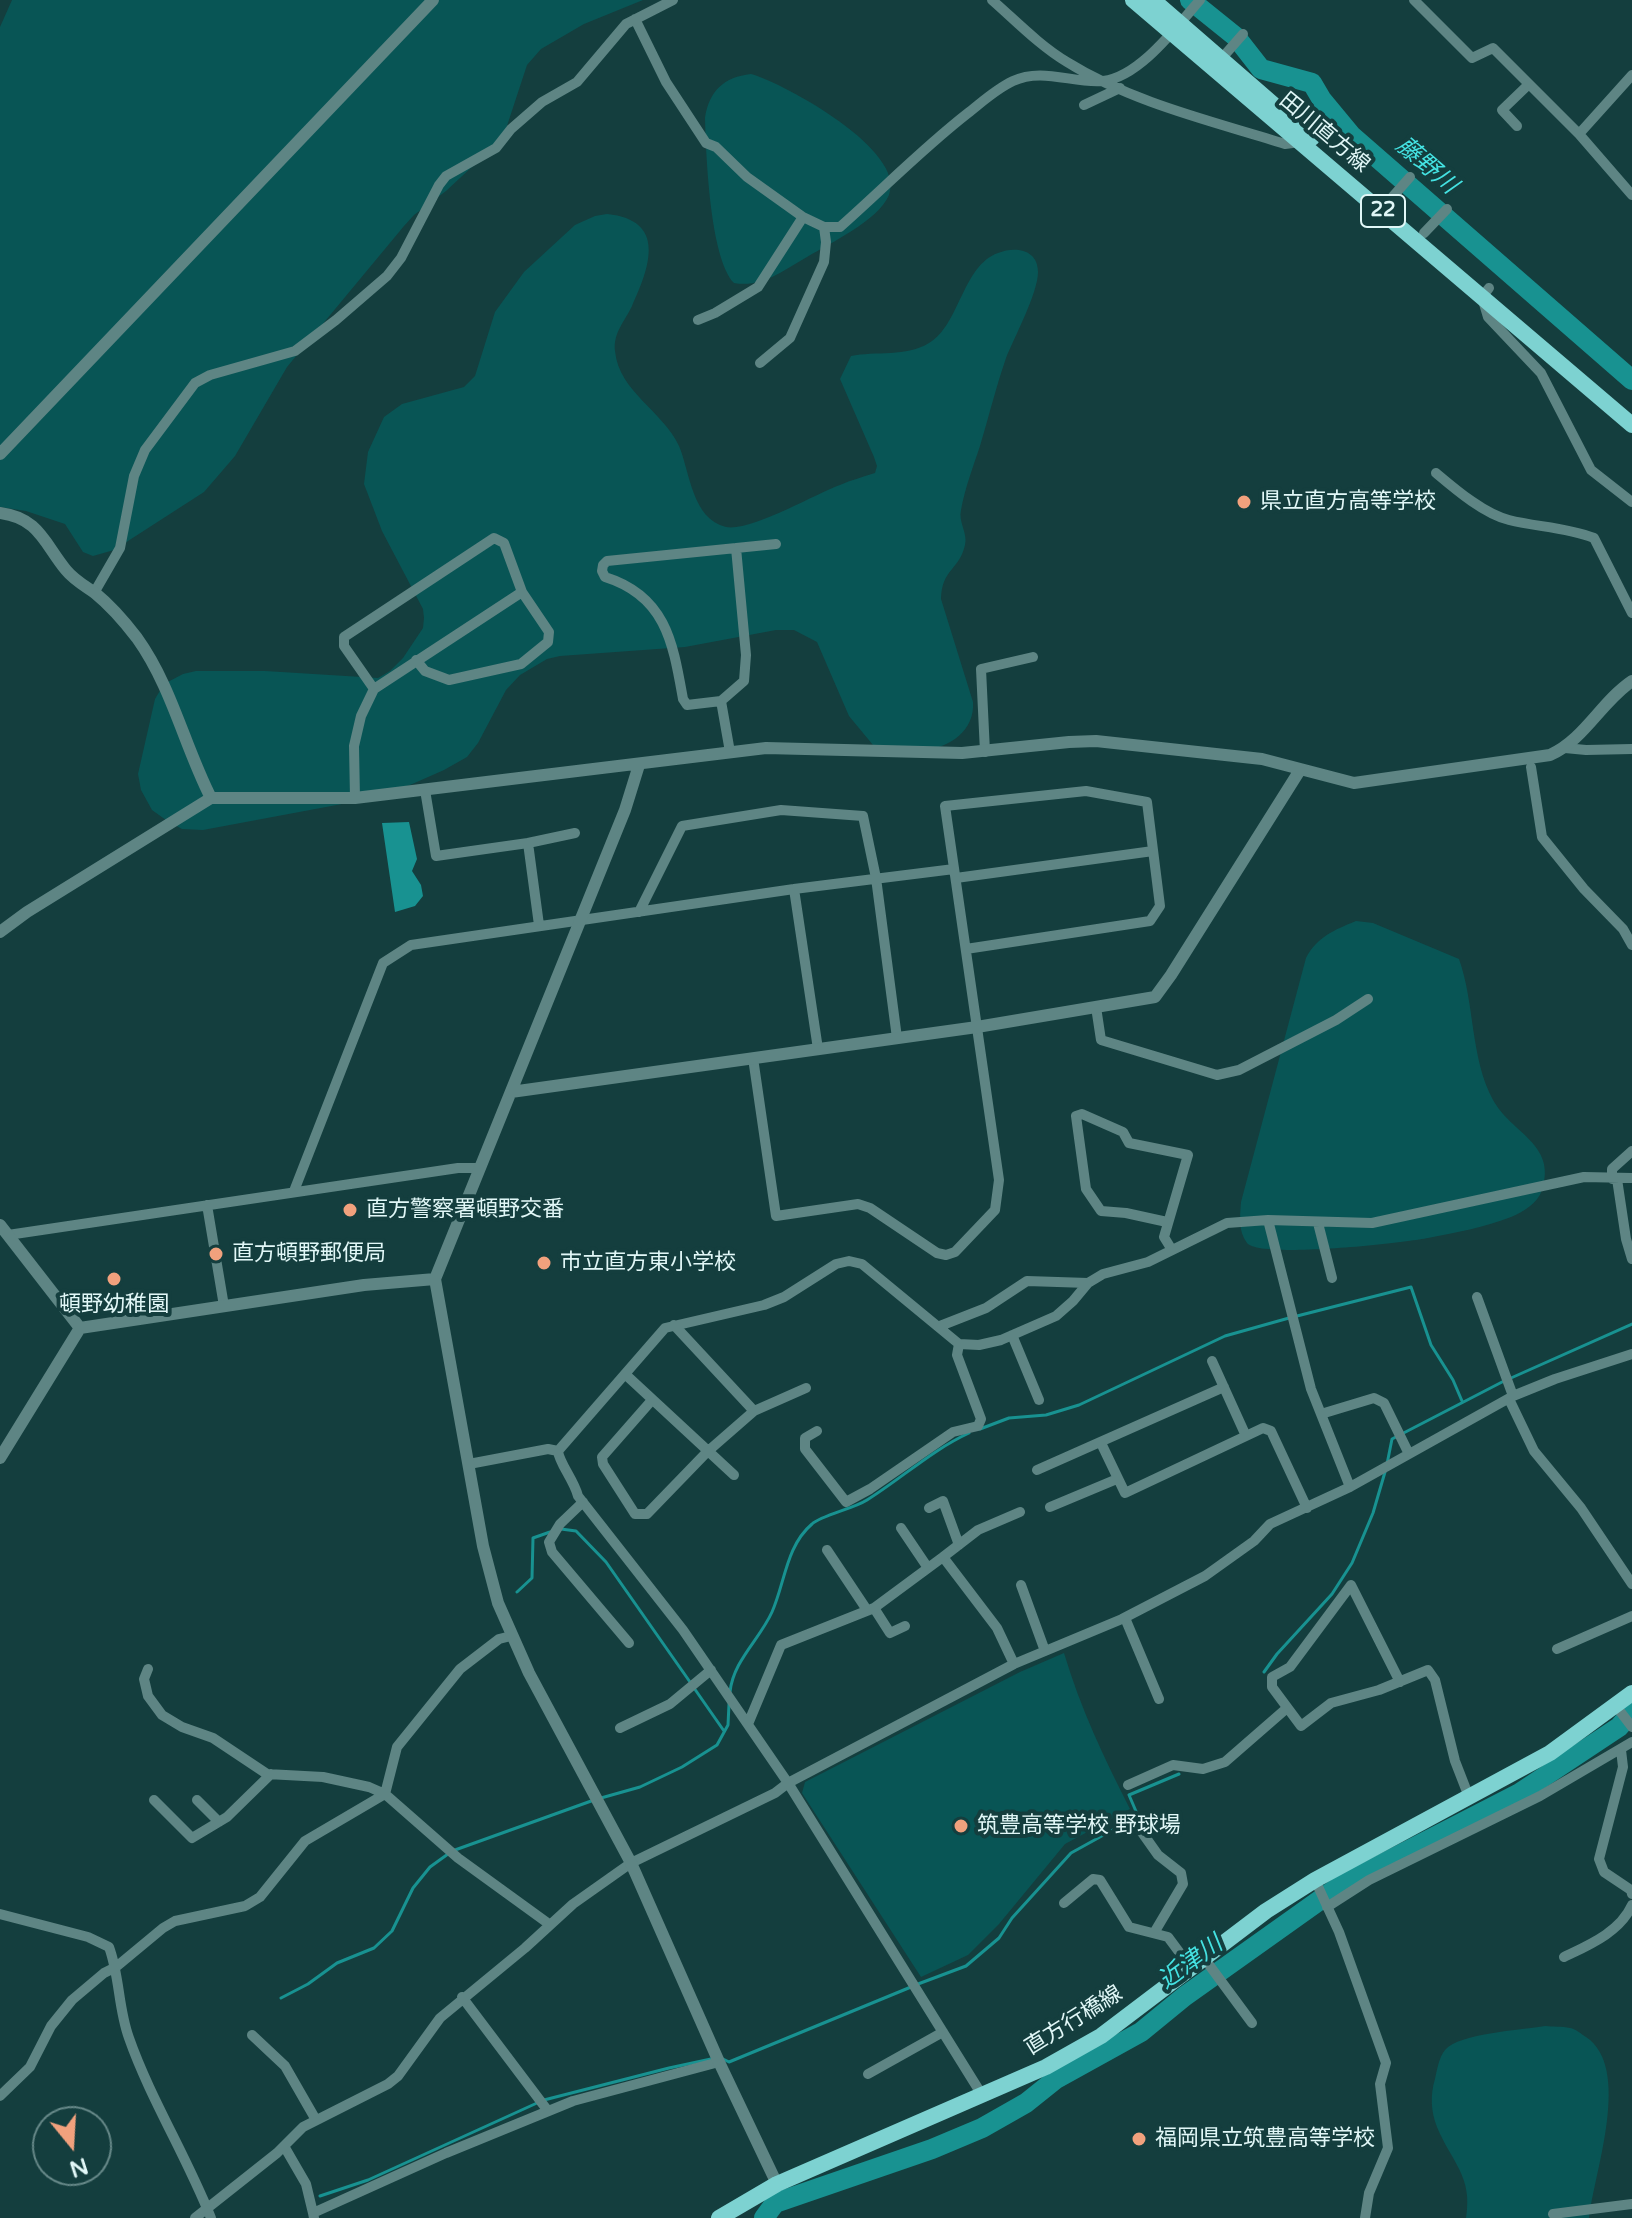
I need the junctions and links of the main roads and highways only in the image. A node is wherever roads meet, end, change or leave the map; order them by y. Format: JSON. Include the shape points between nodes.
{"nodes":[{"id":1,"x":1133,"y":0,"type":"edge"},
{"id":2,"x":1153,"y":0,"type":"edge"},
{"id":3,"x":1178,"y":25,"type":"junction"},
{"id":4,"x":1486,"y":292,"type":"junction"},
{"id":5,"x":1632,"y":412,"type":"edge"},
{"id":6,"x":1632,"y":425,"type":"edge"},
{"id":7,"x":1632,"y":1693,"type":"edge"},
{"id":8,"x":719,"y":2218,"type":"edge"}],
"edges":[{"from":1,"to":3,"type":"main road","name":"田川直方線","number":"22"},
{"from":2,"to":3,"type":"main road","name":"田川直方線","number":"22"},
{"from":3,"to":4,"type":"main road","name":"田川直方線","number":"22","via":[[1424,232]]},
{"from":3,"to":4,"type":"main road","name":"田川直方線","number":"22","via":[[1300,142]]},
{"from":4,"to":5,"type":"main road","name":"田川直方線","number":"22"},
{"from":4,"to":6,"type":"main road","name":"田川直方線","number":"22"},
{"from":7,"to":8,"type":"main road","name":"直方行橋線","via":[[1619,1709],[1550,1753],[1266,1911],[1101,2036],[1046,2067],[777,2184]]}]}
